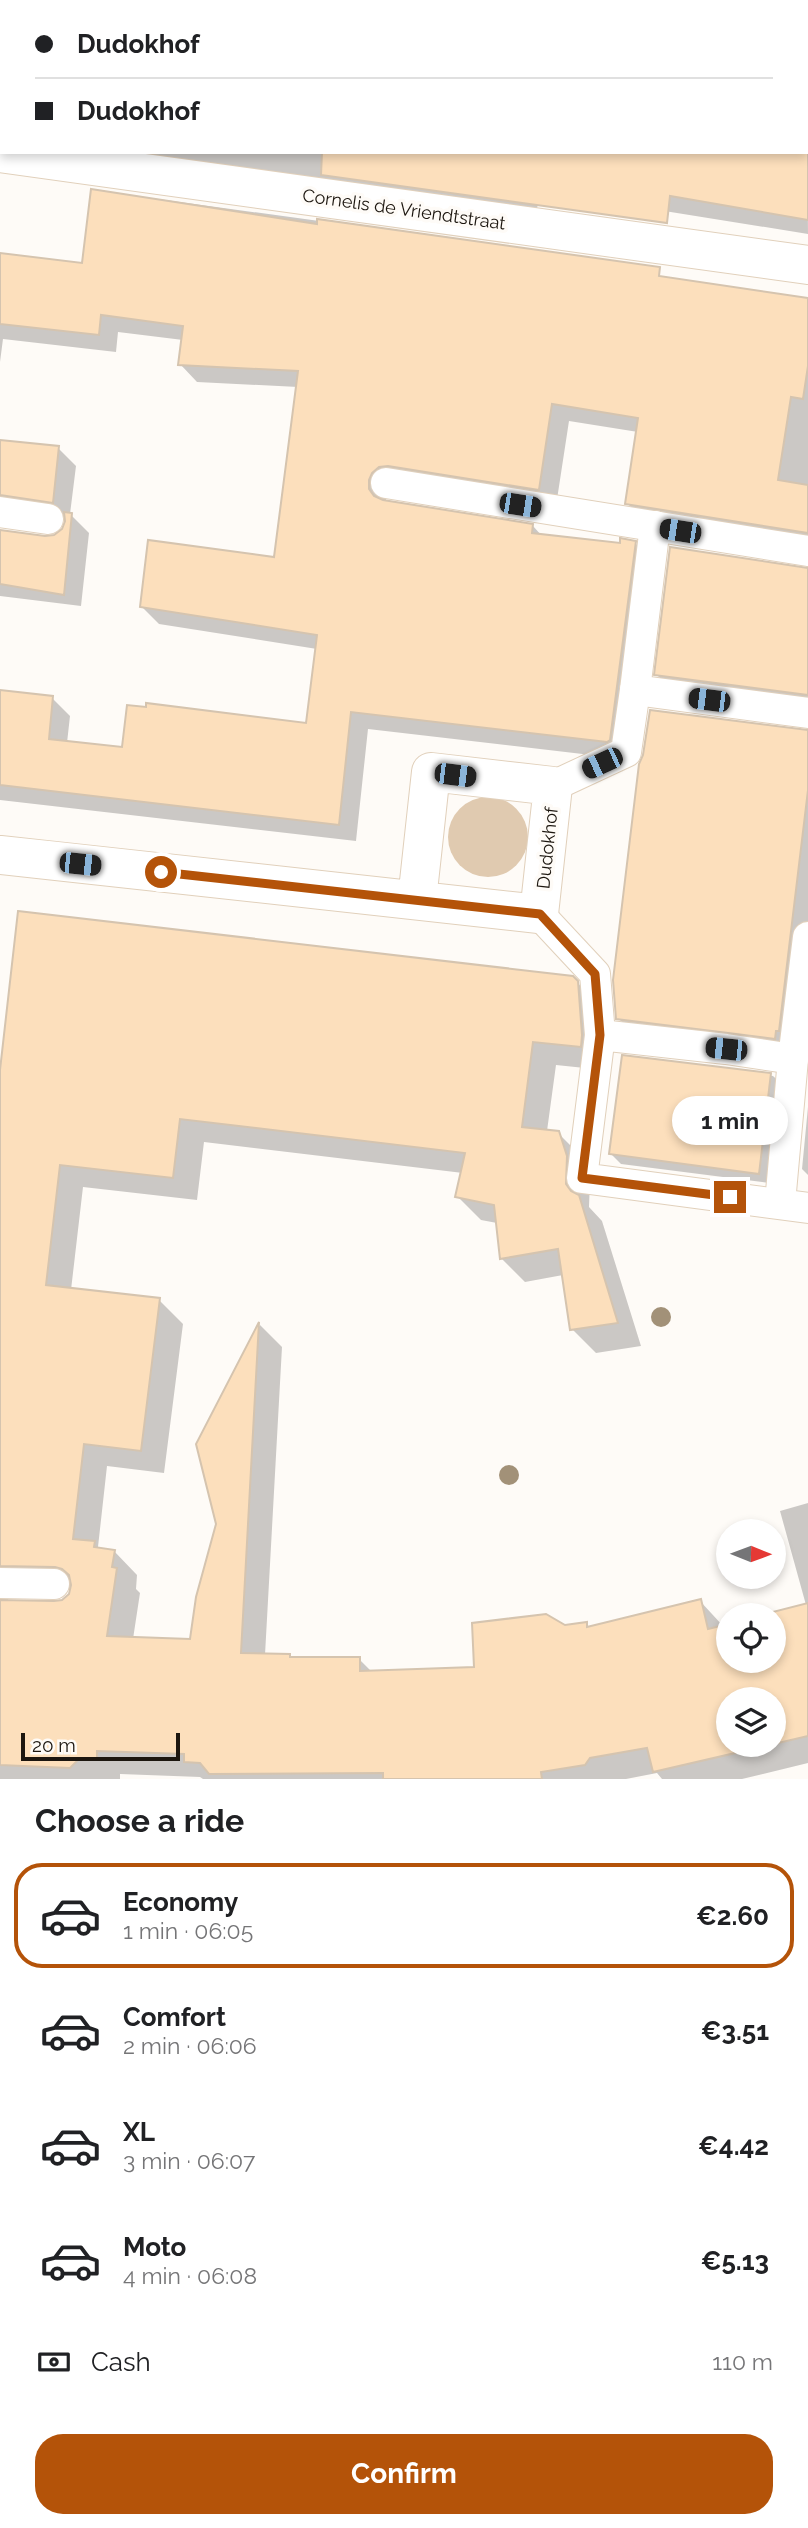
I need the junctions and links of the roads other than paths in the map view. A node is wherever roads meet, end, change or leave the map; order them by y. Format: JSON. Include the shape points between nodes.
{"nodes":[{"id":1,"x":7,"y":154,"type":"edge"},
{"id":2,"x":808,"y":265,"type":"edge"},
{"id":3,"x":386,"y":483,"type":"dead end"},
{"id":4,"x":0,"y":512,"type":"edge"},
{"id":5,"x":48,"y":519,"type":"dead end"},
{"id":6,"x":654,"y":526,"type":"junction"},
{"id":7,"x":808,"y":551,"type":"edge"},
{"id":8,"x":635,"y":691,"type":"junction"},
{"id":9,"x":808,"y":713,"type":"edge"},
{"id":10,"x":553,"y":786,"type":"junction"},
{"id":11,"x":0,"y":855,"type":"edge"},
{"id":12,"x":417,"y":900,"type":"junction"},
{"id":13,"x":540,"y":914,"type":"junction"},
{"id":14,"x":808,"y":937,"type":"edge"},
{"id":15,"x":600,"y":1035,"type":"junction"},
{"id":16,"x":793,"y":1059,"type":"junction"},
{"id":17,"x":794,"y":1206,"type":"edge"},
{"id":18,"x":0,"y":1583,"type":"edge"},
{"id":19,"x":54,"y":1584,"type":"dead end"}],
"edges":[{"from":1,"to":2,"type":"street","name":"Cornelis de Vriendtstraat"},
{"from":3,"to":6,"type":"lane"},
{"from":4,"to":5,"type":"lane"},
{"from":6,"to":7,"type":"lane"},
{"from":6,"to":8,"type":"lane"},
{"from":8,"to":9,"type":"lane"},
{"from":8,"to":10,"type":"lane","via":[[626,752]]},
{"from":10,"to":12,"type":"street","name":"Dudokhof","via":[[431,772]]},
{"from":10,"to":13,"type":"street","name":"Dudokhof"},
{"from":11,"to":12,"type":"street","name":"Dudokhof"},
{"from":12,"to":13,"type":"street","name":"Dudokhof"},
{"from":13,"to":15,"type":"lane","via":[[595,974]]},
{"from":14,"to":16,"type":"lane"},
{"from":15,"to":16,"type":"lane"},
{"from":15,"to":17,"type":"lane","via":[[582,1178]]},
{"from":16,"to":17,"type":"lane"},
{"from":18,"to":19,"type":"lane"}]}
